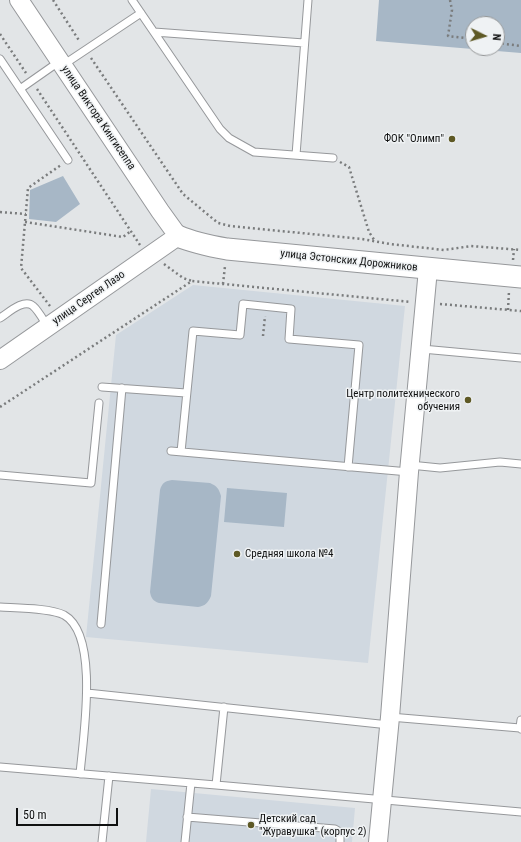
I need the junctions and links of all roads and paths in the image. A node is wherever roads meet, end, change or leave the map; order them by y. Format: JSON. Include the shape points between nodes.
{"nodes":[{"id":1,"x":19,"y":0,"type":"edge"},
{"id":2,"x":53,"y":0,"type":"edge"},
{"id":3,"x":308,"y":0,"type":"edge"},
{"id":4,"x":450,"y":0,"type":"edge"},
{"id":5,"x":136,"y":2,"type":"edge"},
{"id":6,"x":141,"y":13,"type":"junction"},
{"id":7,"x":154,"y":32,"type":"junction"},
{"id":8,"x":0,"y":34,"type":"edge"},
{"id":9,"x":465,"y":38,"type":"edge"},
{"id":10,"x":304,"y":43,"type":"junction"},
{"id":11,"x":505,"y":44,"type":"edge"},
{"id":12,"x":521,"y":46,"type":"edge"},
{"id":13,"x":86,"y":50,"type":"junction"},
{"id":14,"x":0,"y":59,"type":"edge"},
{"id":15,"x":62,"y":63,"type":"junction"},
{"id":16,"x":31,"y":81,"type":"junction"},
{"id":17,"x":20,"y":89,"type":"junction"},
{"id":18,"x":79,"y":152,"type":"junction"},
{"id":19,"x":296,"y":155,"type":"junction"},
{"id":20,"x":333,"y":158,"type":"joint"},
{"id":21,"x":68,"y":160,"type":"junction"},
{"id":22,"x":0,"y":212,"type":"edge"},
{"id":23,"x":26,"y":214,"type":"junction"},
{"id":24,"x":25,"y":222,"type":"junction"},
{"id":25,"x":131,"y":231,"type":"junction"},
{"id":26,"x":178,"y":236,"type":"junction"},
{"id":27,"x":376,"y":241,"type":"junction"},
{"id":28,"x":139,"y":244,"type":"dead end"},
{"id":29,"x":521,"y":250,"type":"edge"},
{"id":30,"x":428,"y":269,"type":"junction"},
{"id":31,"x":521,"y":278,"type":"edge"},
{"id":32,"x":425,"y":303,"type":"junction"},
{"id":33,"x":50,"y":306,"type":"dead end"},
{"id":34,"x":521,"y":311,"type":"edge"},
{"id":35,"x":0,"y":318,"type":"edge"},
{"id":36,"x":48,"y":327,"type":"junction"},
{"id":37,"x":420,"y":349,"type":"junction"},
{"id":38,"x":521,"y":358,"type":"edge"},
{"id":39,"x":0,"y":360,"type":"edge"},
{"id":40,"x":102,"y":387,"type":"dead end"},
{"id":41,"x":122,"y":388,"type":"junction"},
{"id":42,"x":186,"y":393,"type":"junction"},
{"id":43,"x":99,"y":403,"type":"dead end"},
{"id":44,"x":0,"y":407,"type":"edge"},
{"id":45,"x":171,"y":451,"type":"dead end"},
{"id":46,"x":181,"y":452,"type":"junction"},
{"id":47,"x":521,"y":464,"type":"edge"},
{"id":48,"x":348,"y":466,"type":"junction"},
{"id":49,"x":410,"y":468,"type":"junction"},
{"id":50,"x":0,"y":476,"type":"edge"},
{"id":51,"x":0,"y":607,"type":"edge"},
{"id":52,"x":101,"y":624,"type":"dead end"},
{"id":53,"x":87,"y":693,"type":"junction"},
{"id":54,"x":224,"y":707,"type":"junction"},
{"id":55,"x":521,"y":720,"type":"edge"},
{"id":56,"x":389,"y":721,"type":"junction"},
{"id":57,"x":521,"y":728,"type":"edge"},
{"id":58,"x":0,"y":767,"type":"edge"},
{"id":59,"x":80,"y":774,"type":"junction"},
{"id":60,"x":108,"y":776,"type":"junction"},
{"id":61,"x":191,"y":783,"type":"junction"},
{"id":62,"x":216,"y":785,"type":"junction"},
{"id":63,"x":382,"y":800,"type":"junction"},
{"id":64,"x":521,"y":812,"type":"edge"},
{"id":65,"x":187,"y":817,"type":"junction"},
{"id":66,"x":102,"y":842,"type":"edge"},
{"id":67,"x":185,"y":842,"type":"edge"},
{"id":68,"x":340,"y":842,"type":"edge"},
{"id":69,"x":378,"y":842,"type":"edge"}],
"edges":[{"from":1,"to":15,"type":"street","name":"улица Виктора Кингисеппа"},
{"from":2,"to":13,"type":"path"},
{"from":3,"to":10,"type":"lane"},
{"from":4,"to":9,"type":"path","via":[[452,10],[448,36]]},
{"from":5,"to":6,"type":"lane"},
{"from":6,"to":7,"type":"lane"},
{"from":6,"to":13,"type":"lane"},
{"from":7,"to":10,"type":"lane"},
{"from":7,"to":19,"type":"lane","via":[[228,138],[254,152]]},
{"from":8,"to":16,"type":"path"},
{"from":10,"to":19,"type":"lane"},
{"from":11,"to":12,"type":"path"},
{"from":13,"to":15,"type":"lane"},
{"from":13,"to":27,"type":"path","via":[[182,194],[218,223]]},
{"from":14,"to":17,"type":"lane"},
{"from":15,"to":16,"type":"lane"},
{"from":15,"to":26,"type":"street","name":"улица Виктора Кингисеппа"},
{"from":16,"to":17,"type":"lane"},
{"from":16,"to":18,"type":"path"},
{"from":17,"to":21,"type":"lane"},
{"from":18,"to":21,"type":"path"},
{"from":18,"to":25,"type":"path"},
{"from":19,"to":20,"type":"lane"},
{"from":20,"to":27,"type":"path","via":[[349,167],[369,232]]},
{"from":21,"to":23,"type":"path","via":[[28,188]]},
{"from":22,"to":23,"type":"path"},
{"from":23,"to":24,"type":"path"},
{"from":24,"to":25,"type":"path","via":[[123,237]]},
{"from":24,"to":33,"type":"path","via":[[21,268]]},
{"from":25,"to":28,"type":"path"},
{"from":26,"to":30,"type":"main road","name":"улица Эстонских Дорожников","via":[[196,243],[227,249]]},
{"from":26,"to":36,"type":"street","name":"улица Сергея Лазо"},
{"from":27,"to":29,"type":"path","via":[[444,250],[471,246]]},
{"from":30,"to":31,"type":"main road","name":"улица Эстонских Дорожников"},
{"from":30,"to":32,"type":"street"},
{"from":32,"to":34,"type":"path"},
{"from":32,"to":37,"type":"street"},
{"from":32,"to":44,"type":"path","via":[[192,281]]},
{"from":35,"to":36,"type":"lane","via":[[18,306],[29,304],[34,306]]},
{"from":36,"to":39,"type":"street","name":"улица Сергея Лазо"},
{"from":37,"to":38,"type":"lane"},
{"from":37,"to":49,"type":"street"},
{"from":40,"to":41,"type":"lane"},
{"from":41,"to":42,"type":"lane"},
{"from":41,"to":52,"type":"lane"},
{"from":42,"to":46,"type":"lane"},
{"from":42,"to":48,"type":"lane","via":[[193,331],[240,335],[243,304],[291,308],[289,340],[359,346]]},
{"from":43,"to":50,"type":"lane","via":[[91,483]]},
{"from":45,"to":46,"type":"lane"},
{"from":46,"to":48,"type":"lane"},
{"from":47,"to":49,"type":"lane","via":[[500,462]]},
{"from":48,"to":49,"type":"lane"},
{"from":49,"to":56,"type":"street"},
{"from":51,"to":53,"type":"lane","via":[[53,611],[71,620],[80,637],[86,665]]},
{"from":53,"to":54,"type":"lane"},
{"from":53,"to":59,"type":"lane"},
{"from":54,"to":56,"type":"lane"},
{"from":54,"to":62,"type":"lane"},
{"from":55,"to":57,"type":"lane"},
{"from":56,"to":57,"type":"lane"},
{"from":56,"to":63,"type":"street"},
{"from":58,"to":59,"type":"lane"},
{"from":59,"to":60,"type":"lane"},
{"from":60,"to":61,"type":"lane"},
{"from":60,"to":66,"type":"lane"},
{"from":61,"to":62,"type":"lane"},
{"from":61,"to":65,"type":"lane"},
{"from":62,"to":63,"type":"lane"},
{"from":63,"to":64,"type":"lane"},
{"from":63,"to":69,"type":"street"},
{"from":65,"to":67,"type":"lane"},
{"from":65,"to":68,"type":"lane","via":[[335,829],[340,832]]}]}
